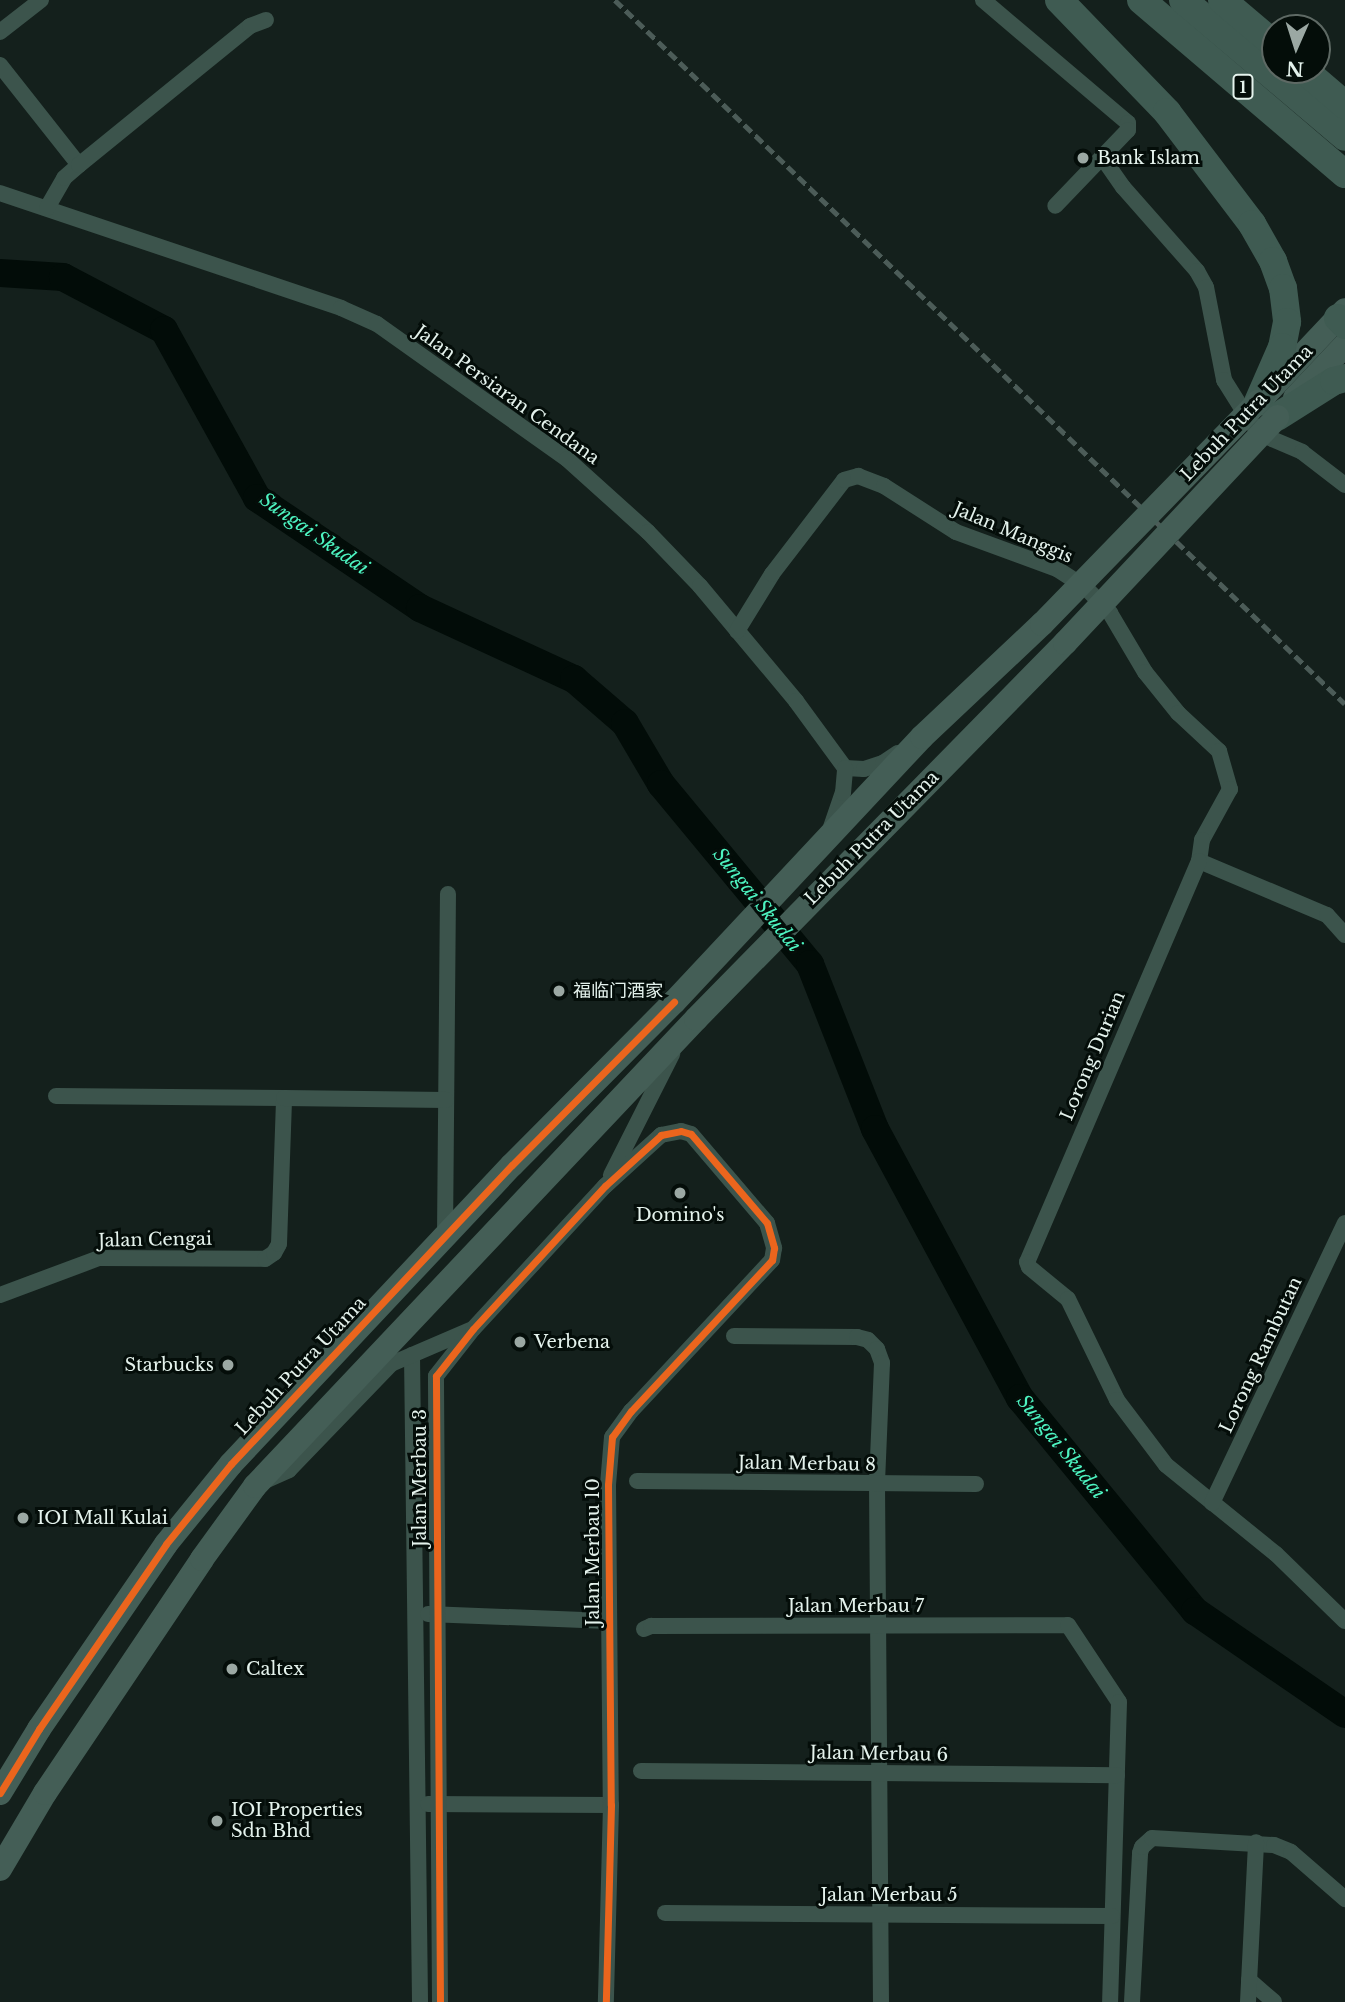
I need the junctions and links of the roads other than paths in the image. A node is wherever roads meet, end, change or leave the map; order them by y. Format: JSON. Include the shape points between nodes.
{"nodes":[{"id":1,"x":983,"y":0,"type":"edge"},
{"id":2,"x":1049,"y":0,"type":"edge"},
{"id":3,"x":1059,"y":0,"type":"edge"},
{"id":4,"x":1141,"y":0,"type":"edge"},
{"id":5,"x":1183,"y":0,"type":"edge"},
{"id":6,"x":1222,"y":0,"type":"edge"},
{"id":7,"x":30,"y":3,"type":"edge"},
{"id":8,"x":266,"y":20,"type":"dead end"},
{"id":9,"x":0,"y":32,"type":"edge"},
{"id":10,"x":1261,"y":33,"type":"edge"},
{"id":11,"x":1118,"y":63,"type":"junction"},
{"id":12,"x":0,"y":65,"type":"edge"},
{"id":13,"x":1321,"y":84,"type":"edge"},
{"id":14,"x":1345,"y":104,"type":"edge"},
{"id":15,"x":1345,"y":137,"type":"edge"},
{"id":16,"x":1102,"y":157,"type":"junction"},
{"id":17,"x":79,"y":165,"type":"junction"},
{"id":18,"x":1345,"y":174,"type":"edge"},
{"id":19,"x":0,"y":193,"type":"edge"},
{"id":20,"x":1055,"y":206,"type":"dead end"},
{"id":21,"x":47,"y":208,"type":"junction"},
{"id":22,"x":1343,"y":318,"type":"edge"},
{"id":23,"x":1345,"y":345,"type":"edge"},
{"id":24,"x":1345,"y":378,"type":"edge"},
{"id":25,"x":1268,"y":410,"type":"junction"},
{"id":26,"x":1345,"y":485,"type":"edge"},
{"id":27,"x":737,"y":631,"type":"junction"},
{"id":28,"x":922,"y":737,"type":"junction"},
{"id":29,"x":845,"y":768,"type":"junction"},
{"id":30,"x":820,"y":847,"type":"junction"},
{"id":31,"x":1199,"y":861,"type":"junction"},
{"id":32,"x":449,"y":894,"type":"dead end"},
{"id":33,"x":1345,"y":935,"type":"edge"},
{"id":34,"x":688,"y":1028,"type":"junction"},
{"id":35,"x":56,"y":1096,"type":"dead end"},
{"id":36,"x":284,"y":1098,"type":"junction"},
{"id":37,"x":446,"y":1100,"type":"junction"},
{"id":38,"x":731,"y":1179,"type":"joint"},
{"id":39,"x":605,"y":1186,"type":"junction"},
{"id":40,"x":1345,"y":1223,"type":"edge"},
{"id":41,"x":445,"y":1235,"type":"junction"},
{"id":42,"x":0,"y":1295,"type":"edge"},
{"id":43,"x":472,"y":1329,"type":"junction"},
{"id":44,"x":734,"y":1336,"type":"dead end"},
{"id":45,"x":412,"y":1355,"type":"junction"},
{"id":46,"x":637,"y":1481,"type":"dead end"},
{"id":47,"x":877,"y":1484,"type":"junction"},
{"id":48,"x":976,"y":1484,"type":"dead end"},
{"id":49,"x":256,"y":1486,"type":"junction"},
{"id":50,"x":1212,"y":1503,"type":"junction"},
{"id":51,"x":414,"y":1613,"type":"junction"},
{"id":52,"x":437,"y":1614,"type":"junction"},
{"id":53,"x":608,"y":1621,"type":"junction"},
{"id":54,"x":1345,"y":1621,"type":"edge"},
{"id":55,"x":878,"y":1626,"type":"junction"},
{"id":56,"x":644,"y":1629,"type":"dead end"},
{"id":57,"x":641,"y":1771,"type":"dead end"},
{"id":58,"x":880,"y":1773,"type":"junction"},
{"id":59,"x":1117,"y":1775,"type":"junction"},
{"id":60,"x":0,"y":1793,"type":"edge"},
{"id":61,"x":416,"y":1804,"type":"junction"},
{"id":62,"x":438,"y":1804,"type":"junction"},
{"id":63,"x":611,"y":1805,"type":"junction"},
{"id":64,"x":1256,"y":1842,"type":"junction"},
{"id":65,"x":0,"y":1869,"type":"edge"},
{"id":66,"x":1345,"y":1899,"type":"edge"},
{"id":67,"x":664,"y":1913,"type":"dead end"},
{"id":68,"x":882,"y":1914,"type":"junction"},
{"id":69,"x":1112,"y":1916,"type":"junction"},
{"id":70,"x":1249,"y":1980,"type":"junction"},
{"id":71,"x":420,"y":2002,"type":"edge"},
{"id":72,"x":440,"y":2002,"type":"edge"},
{"id":73,"x":607,"y":2002,"type":"edge"},
{"id":74,"x":881,"y":2002,"type":"edge"},
{"id":75,"x":1110,"y":2002,"type":"edge"},
{"id":76,"x":1132,"y":2002,"type":"edge"},
{"id":77,"x":1248,"y":2002,"type":"edge"},
{"id":78,"x":1274,"y":2002,"type":"edge"}],
"edges":[{"from":1,"to":16,"type":"street","via":[[1128,123],[1128,130]]},
{"from":2,"to":11,"type":"street"},
{"from":3,"to":11,"type":"highway"},
{"from":4,"to":18,"type":"highway","number":"1"},
{"from":5,"to":15,"type":"highway","number":"1"},
{"from":6,"to":10,"type":"highway"},
{"from":7,"to":9,"type":"street"},
{"from":8,"to":17,"type":"street","via":[[250,26]]},
{"from":11,"to":25,"type":"highway","via":[[1167,112],[1252,224],[1273,261],[1283,288],[1287,321]]},
{"from":12,"to":17,"type":"street"},
{"from":13,"to":14,"type":"highway"},
{"from":16,"to":20,"type":"street"},
{"from":16,"to":26,"type":"street","via":[[1206,287],[1224,380],[1251,423],[1272,439],[1302,452]]},
{"from":17,"to":21,"type":"street","via":[[64,178]]},
{"from":19,"to":21,"type":"street","name":"Jalan Persiaran Cendana"},
{"from":21,"to":27,"type":"street","name":"Jalan Persiaran Cendana","via":[[377,324],[567,459],[648,532]]},
{"from":22,"to":25,"type":"main road","name":"Lebuh Putra Utama"},
{"from":23,"to":25,"type":"main road","name":"Lebuh Putra Utama"},
{"from":24,"to":25,"type":"highway"},
{"from":25,"to":28,"type":"main road","name":"Lebuh Putra Utama","bridge":true},
{"from":25,"to":34,"type":"main road","name":"Lebuh Putra Utama","bridge":true,"via":[[1065,643]]},
{"from":27,"to":29,"type":"street","name":"Jalan Persiaran Cendana"},
{"from":27,"to":31,"type":"street","name":"Jalan Manggis","via":[[772,574],[844,481],[858,477],[884,486],[956,532],[1057,569],[1086,588],[1110,613],[1145,672],[1178,713],[1219,751],[1230,789],[1206,829]]},
{"from":28,"to":29,"type":"street","via":[[883,763]]},
{"from":28,"to":30,"type":"main road","name":"Lebuh Putra Utama"},
{"from":29,"to":30,"type":"street","via":[[838,813]]},
{"from":30,"to":41,"type":"main road","name":"Lebuh Putra Utama"},
{"from":31,"to":33,"type":"street","via":[[1327,915]]},
{"from":31,"to":50,"type":"street","name":"Lorong Durian","via":[[1028,1254],[1029,1267],[1068,1299],[1117,1400],[1166,1465]]},
{"from":32,"to":37,"type":"street"},
{"from":34,"to":39,"type":"street"},
{"from":34,"to":49,"type":"main road","name":"Lebuh Putra Utama"},
{"from":35,"to":36,"type":"street"},
{"from":36,"to":37,"type":"street"},
{"from":36,"to":42,"type":"street","name":"Jalan Cengai","via":[[279,1244],[274,1253],[265,1259],[99,1258]]},
{"from":37,"to":41,"type":"street"},
{"from":38,"to":39,"type":"street","name":"Jalan Merbau 3","via":[[691,1134],[681,1131],[661,1135]]},
{"from":38,"to":53,"type":"street","name":"Jalan Merbau 10","via":[[767,1223],[774,1248],[772,1261],[631,1410],[612,1437]]},
{"from":39,"to":43,"type":"street","name":"Jalan Merbau 3"},
{"from":40,"to":50,"type":"street","name":"Lorong Rambutan"},
{"from":41,"to":60,"type":"main road","name":"Lebuh Putra Utama","via":[[231,1464],[174,1534]]},
{"from":43,"to":45,"type":"street"},
{"from":43,"to":52,"type":"street","name":"Jalan Merbau 3","via":[[436,1376]]},
{"from":44,"to":47,"type":"street","via":[[868,1340],[877,1349],[882,1363]]},
{"from":45,"to":49,"type":"street","via":[[391,1364],[289,1470]]},
{"from":45,"to":51,"type":"street"},
{"from":46,"to":47,"type":"street","name":"Jalan Merbau 8"},
{"from":47,"to":48,"type":"street","name":"Jalan Merbau 8"},
{"from":47,"to":55,"type":"street"},
{"from":49,"to":65,"type":"main road","name":"Lebuh Putra Utama","via":[[45,1793]]},
{"from":50,"to":54,"type":"street","via":[[1276,1554]]},
{"from":51,"to":52,"type":"street"},
{"from":51,"to":61,"type":"street"},
{"from":52,"to":53,"type":"street"},
{"from":52,"to":62,"type":"street","name":"Jalan Merbau 3"},
{"from":53,"to":63,"type":"street","name":"Jalan Merbau 10"},
{"from":55,"to":56,"type":"street","name":"Jalan Merbau 7"},
{"from":55,"to":58,"type":"street"},
{"from":55,"to":59,"type":"street","name":"Jalan Merbau 7","via":[[1068,1625],[1117,1695]]},
{"from":57,"to":58,"type":"street","name":"Jalan Merbau 6"},
{"from":58,"to":59,"type":"street","name":"Jalan Merbau 6"},
{"from":58,"to":68,"type":"street"},
{"from":59,"to":69,"type":"street"},
{"from":61,"to":62,"type":"street"},
{"from":61,"to":71,"type":"street"},
{"from":62,"to":63,"type":"street"},
{"from":62,"to":72,"type":"street","name":"Jalan Merbau 3"},
{"from":63,"to":73,"type":"street","name":"Jalan Merbau 10"},
{"from":64,"to":66,"type":"street","via":[[1291,1852]]},
{"from":64,"to":70,"type":"street"},
{"from":64,"to":76,"type":"street","via":[[1158,1837],[1146,1842],[1140,1853]]},
{"from":67,"to":68,"type":"street","name":"Jalan Merbau 5"},
{"from":68,"to":69,"type":"street","name":"Jalan Merbau 5"},
{"from":68,"to":74,"type":"street"},
{"from":69,"to":75,"type":"street"},
{"from":70,"to":77,"type":"street"},
{"from":70,"to":78,"type":"street"}]}
